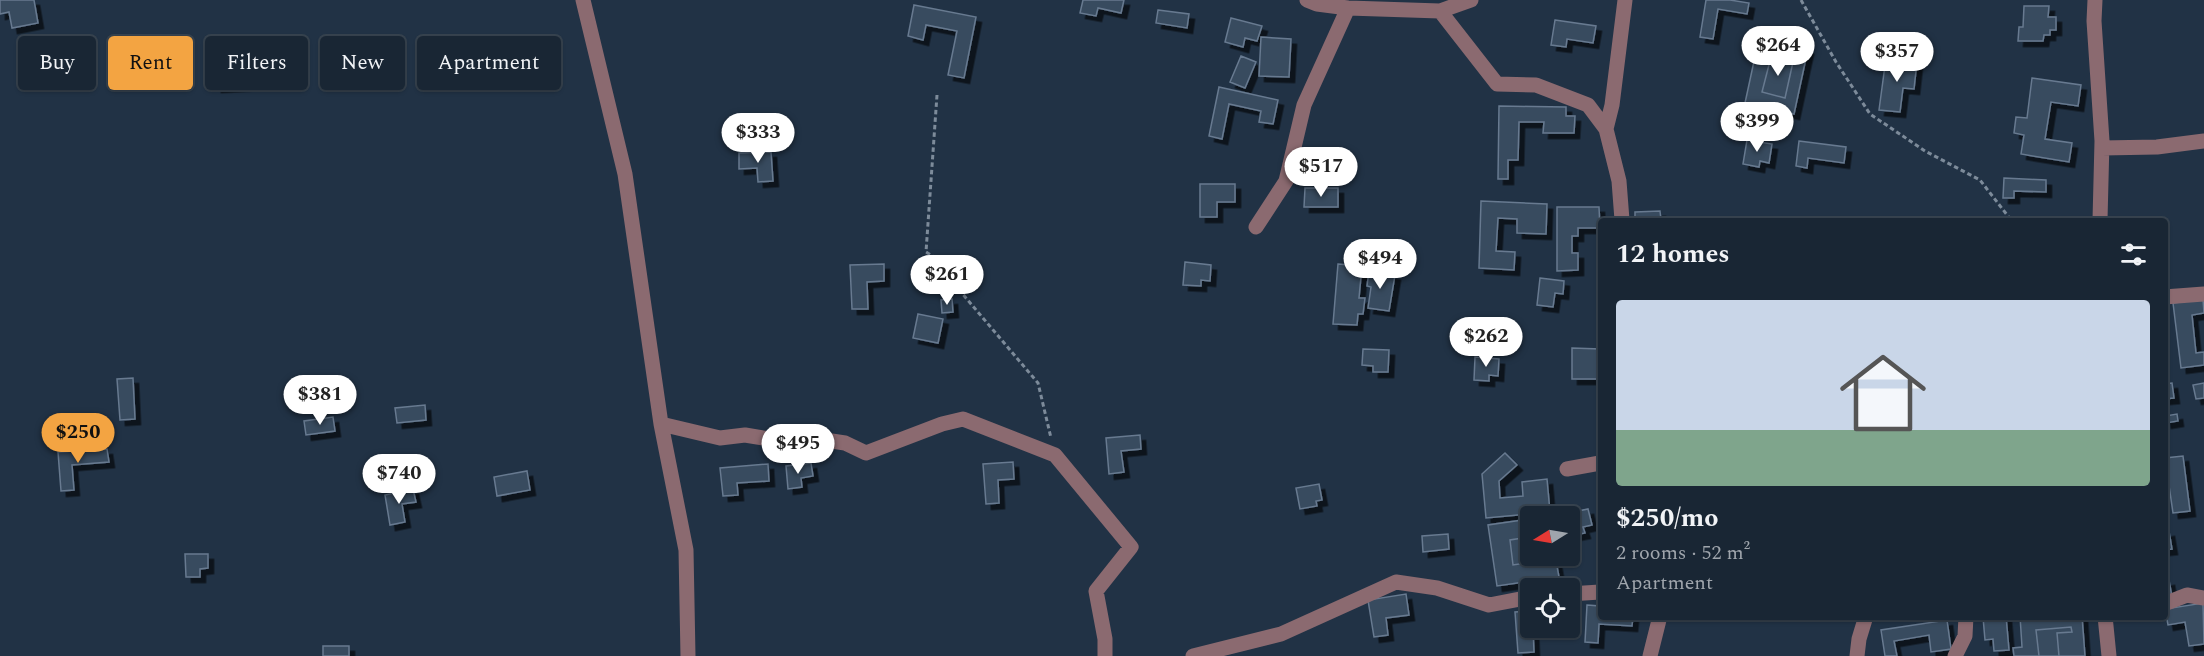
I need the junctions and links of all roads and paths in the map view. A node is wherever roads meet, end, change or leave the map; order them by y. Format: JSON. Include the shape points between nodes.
{"nodes":[{"id":1,"x":583,"y":0,"type":"edge"},
{"id":2,"x":1307,"y":0,"type":"edge"},
{"id":3,"x":1471,"y":0,"type":"edge"},
{"id":4,"x":1625,"y":0,"type":"edge"},
{"id":5,"x":1801,"y":0,"type":"edge"},
{"id":6,"x":2095,"y":0,"type":"edge"},
{"id":7,"x":1348,"y":8,"type":"junction"},
{"id":8,"x":1440,"y":11,"type":"junction"},
{"id":9,"x":937,"y":95,"type":"dead end"},
{"id":10,"x":1606,"y":129,"type":"junction"},
{"id":11,"x":2204,"y":141,"type":"edge"},
{"id":12,"x":2102,"y":148,"type":"junction"},
{"id":13,"x":1622,"y":218,"type":"edge"},
{"id":14,"x":2009,"y":218,"type":"edge"},
{"id":15,"x":2100,"y":218,"type":"edge"},
{"id":16,"x":1256,"y":228,"type":"dead end"},
{"id":17,"x":2204,"y":294,"type":"edge"},
{"id":18,"x":2168,"y":297,"type":"edge"},
{"id":19,"x":661,"y":424,"type":"junction"},
{"id":20,"x":1055,"y":455,"type":"junction"},
{"id":21,"x":1598,"y":464,"type":"edge"},
{"id":22,"x":1567,"y":470,"type":"dead end"},
{"id":23,"x":1598,"y":592,"type":"edge"},
{"id":24,"x":1580,"y":593,"type":"edge"},
{"id":25,"x":2204,"y":598,"type":"edge"},
{"id":26,"x":1520,"y":599,"type":"edge"},
{"id":27,"x":2168,"y":602,"type":"edge"},
{"id":28,"x":1659,"y":620,"type":"edge"},
{"id":29,"x":1865,"y":620,"type":"edge"},
{"id":30,"x":1965,"y":620,"type":"edge"},
{"id":31,"x":2105,"y":620,"type":"edge"},
{"id":32,"x":688,"y":656,"type":"edge"},
{"id":33,"x":1106,"y":656,"type":"edge"},
{"id":34,"x":1193,"y":656,"type":"edge"},
{"id":35,"x":1650,"y":656,"type":"edge"},
{"id":36,"x":1857,"y":656,"type":"edge"},
{"id":37,"x":1955,"y":656,"type":"edge"},
{"id":38,"x":2109,"y":656,"type":"edge"}],
"edges":[{"from":1,"to":19,"type":"street","via":[[625,174]]},
{"from":2,"to":7,"type":"street"},
{"from":3,"to":8,"type":"street"},
{"from":4,"to":10,"type":"street"},
{"from":5,"to":14,"type":"path","via":[[1870,114],[1925,151],[1980,180]]},
{"from":6,"to":12,"type":"street"},
{"from":7,"to":8,"type":"street"},
{"from":7,"to":16,"type":"street","via":[[1304,105],[1286,181]]},
{"from":8,"to":10,"type":"street","via":[[1497,84],[1536,86],[1588,105]]},
{"from":9,"to":20,"type":"path","via":[[926,252],[950,267],[955,285],[1038,383]]},
{"from":10,"to":13,"type":"street","via":[[1619,181]]},
{"from":11,"to":12,"type":"street"},
{"from":12,"to":15,"type":"street"},
{"from":17,"to":18,"type":"street"},
{"from":19,"to":20,"type":"street","via":[[720,438],[745,435],[789,441],[825,440],[845,443],[866,453],[942,423],[963,419]]},
{"from":19,"to":32,"type":"street","via":[[686,550]]},
{"from":20,"to":33,"type":"street","via":[[1131,547],[1096,591]]},
{"from":21,"to":22,"type":"street"},
{"from":23,"to":24,"type":"street"},
{"from":25,"to":27,"type":"street","via":[[2187,595]]},
{"from":26,"to":34,"type":"street","via":[[1489,604],[1437,588],[1396,582],[1281,634]]},
{"from":28,"to":35,"type":"street"},
{"from":29,"to":36,"type":"street"},
{"from":30,"to":37,"type":"street","via":[[1965,636]]},
{"from":31,"to":38,"type":"street"}]}
